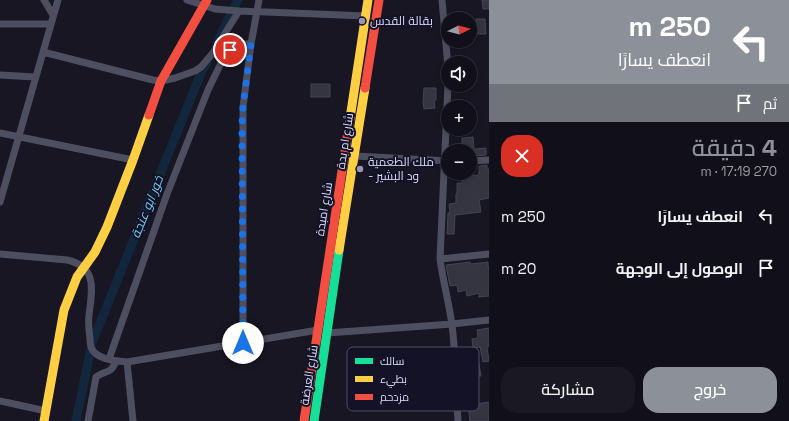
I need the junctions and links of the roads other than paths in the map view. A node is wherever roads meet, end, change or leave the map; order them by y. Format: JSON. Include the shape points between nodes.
{"nodes":[{"id":1,"x":44,"y":0,"type":"edge"},
{"id":2,"x":58,"y":0,"type":"edge"},
{"id":3,"x":187,"y":0,"type":"edge"},
{"id":4,"x":259,"y":0,"type":"edge"},
{"id":5,"x":368,"y":0,"type":"edge"},
{"id":6,"x":379,"y":0,"type":"edge"},
{"id":7,"x":442,"y":0,"type":"edge"},
{"id":8,"x":205,"y":3,"type":"edge"},
{"id":9,"x":239,"y":11,"type":"junction"},
{"id":10,"x":256,"y":13,"type":"junction"},
{"id":11,"x":53,"y":15,"type":"junction"},
{"id":12,"x":366,"y":16,"type":"junction"},
{"id":13,"x":0,"y":24,"type":"edge"},
{"id":14,"x":50,"y":24,"type":"junction"},
{"id":15,"x":251,"y":44,"type":"junction"},
{"id":16,"x":43,"y":52,"type":"junction"},
{"id":17,"x":447,"y":56,"type":"edge"},
{"id":18,"x":0,"y":75,"type":"edge"},
{"id":19,"x":35,"y":77,"type":"junction"},
{"id":20,"x":161,"y":81,"type":"junction"},
{"id":21,"x":448,"y":92,"type":"edge"},
{"id":22,"x":0,"y":133,"type":"edge"},
{"id":23,"x":18,"y":137,"type":"junction"},
{"id":24,"x":446,"y":144,"type":"edge"},
{"id":25,"x":355,"y":156,"type":"junction"},
{"id":26,"x":133,"y":160,"type":"junction"},
{"id":27,"x":477,"y":160,"type":"edge"},
{"id":28,"x":489,"y":160,"type":"edge"},
{"id":29,"x":441,"y":162,"type":"edge"},
{"id":30,"x":445,"y":180,"type":"edge"},
{"id":31,"x":0,"y":202,"type":"edge"},
{"id":32,"x":0,"y":254,"type":"edge"},
{"id":33,"x":489,"y":254,"type":"edge"},
{"id":34,"x":440,"y":259,"type":"junction"},
{"id":35,"x":84,"y":268,"type":"junction"},
{"id":36,"x":489,"y":320,"type":"edge"},
{"id":37,"x":452,"y":324,"type":"junction"},
{"id":38,"x":323,"y":332,"type":"junction"},
{"id":39,"x":243,"y":343,"type":"junction"},
{"id":40,"x":454,"y":347,"type":"edge"},
{"id":41,"x":112,"y":360,"type":"junction"},
{"id":42,"x":127,"y":362,"type":"junction"},
{"id":43,"x":316,"y":372,"type":"junction"},
{"id":44,"x":0,"y":401,"type":"edge"},
{"id":45,"x":46,"y":411,"type":"junction"},
{"id":46,"x":457,"y":411,"type":"edge"},
{"id":47,"x":44,"y":421,"type":"edge"},
{"id":48,"x":88,"y":421,"type":"edge"},
{"id":49,"x":133,"y":421,"type":"edge"},
{"id":50,"x":304,"y":421,"type":"edge"},
{"id":51,"x":314,"y":421,"type":"edge"},
{"id":52,"x":458,"y":421,"type":"edge"}],
"edges":[{"from":1,"to":11,"type":"street"},
{"from":2,"to":11,"type":"street"},
{"from":3,"to":8,"type":"street"},
{"from":4,"to":10,"type":"street"},
{"from":5,"to":12,"type":"main road","name":"شارع امبدة"},
{"from":6,"to":25,"type":"main road","name":"شارع ام بدة"},
{"from":7,"to":17,"type":"street"},
{"from":8,"to":9,"type":"street","via":[[220,9]]},
{"from":8,"to":20,"type":"main road"},
{"from":9,"to":10,"type":"street"},
{"from":9,"to":20,"type":"street","via":[[201,67],[180,77]]},
{"from":10,"to":12,"type":"street"},
{"from":10,"to":15,"type":"street"},
{"from":11,"to":14,"type":"street"},
{"from":12,"to":38,"type":"main road","name":"شارع امبدة","via":[[331,239]]},
{"from":13,"to":14,"type":"street"},
{"from":14,"to":16,"type":"street"},
{"from":15,"to":39,"type":"street","via":[[242,124]]},
{"from":15,"to":41,"type":"street","via":[[234,45],[224,57],[208,90],[167,194]]},
{"from":16,"to":19,"type":"street"},
{"from":16,"to":20,"type":"street"},
{"from":18,"to":19,"type":"street"},
{"from":19,"to":23,"type":"street"},
{"from":20,"to":26,"type":"main road"},
{"from":21,"to":24,"type":"street"},
{"from":22,"to":23,"type":"street"},
{"from":23,"to":26,"type":"street"},
{"from":23,"to":31,"type":"street"},
{"from":25,"to":29,"type":"street"},
{"from":25,"to":38,"type":"main road","name":"شارع ام بدة"},
{"from":26,"to":35,"type":"main road","via":[[99,245]]},
{"from":27,"to":28,"type":"street"},
{"from":30,"to":34,"type":"street"},
{"from":32,"to":35,"type":"street","via":[[67,260]]},
{"from":33,"to":34,"type":"street"},
{"from":34,"to":37,"type":"street"},
{"from":35,"to":41,"type":"street","via":[[92,284],[88,327],[92,351]]},
{"from":35,"to":45,"type":"main road","via":[[75,281],[64,310]]},
{"from":36,"to":37,"type":"street"},
{"from":37,"to":38,"type":"street"},
{"from":37,"to":40,"type":"street"},
{"from":38,"to":39,"type":"street"},
{"from":38,"to":43,"type":"main road","name":"شارع العرضة"},
{"from":39,"to":42,"type":"street"},
{"from":41,"to":42,"type":"street"},
{"from":41,"to":48,"type":"street","via":[[113,368],[96,378]]},
{"from":42,"to":49,"type":"street"},
{"from":43,"to":50,"type":"main road"},
{"from":43,"to":51,"type":"main road","name":"شارع العرضة"},
{"from":44,"to":45,"type":"street"},
{"from":45,"to":47,"type":"main road"},
{"from":46,"to":52,"type":"street"}]}
